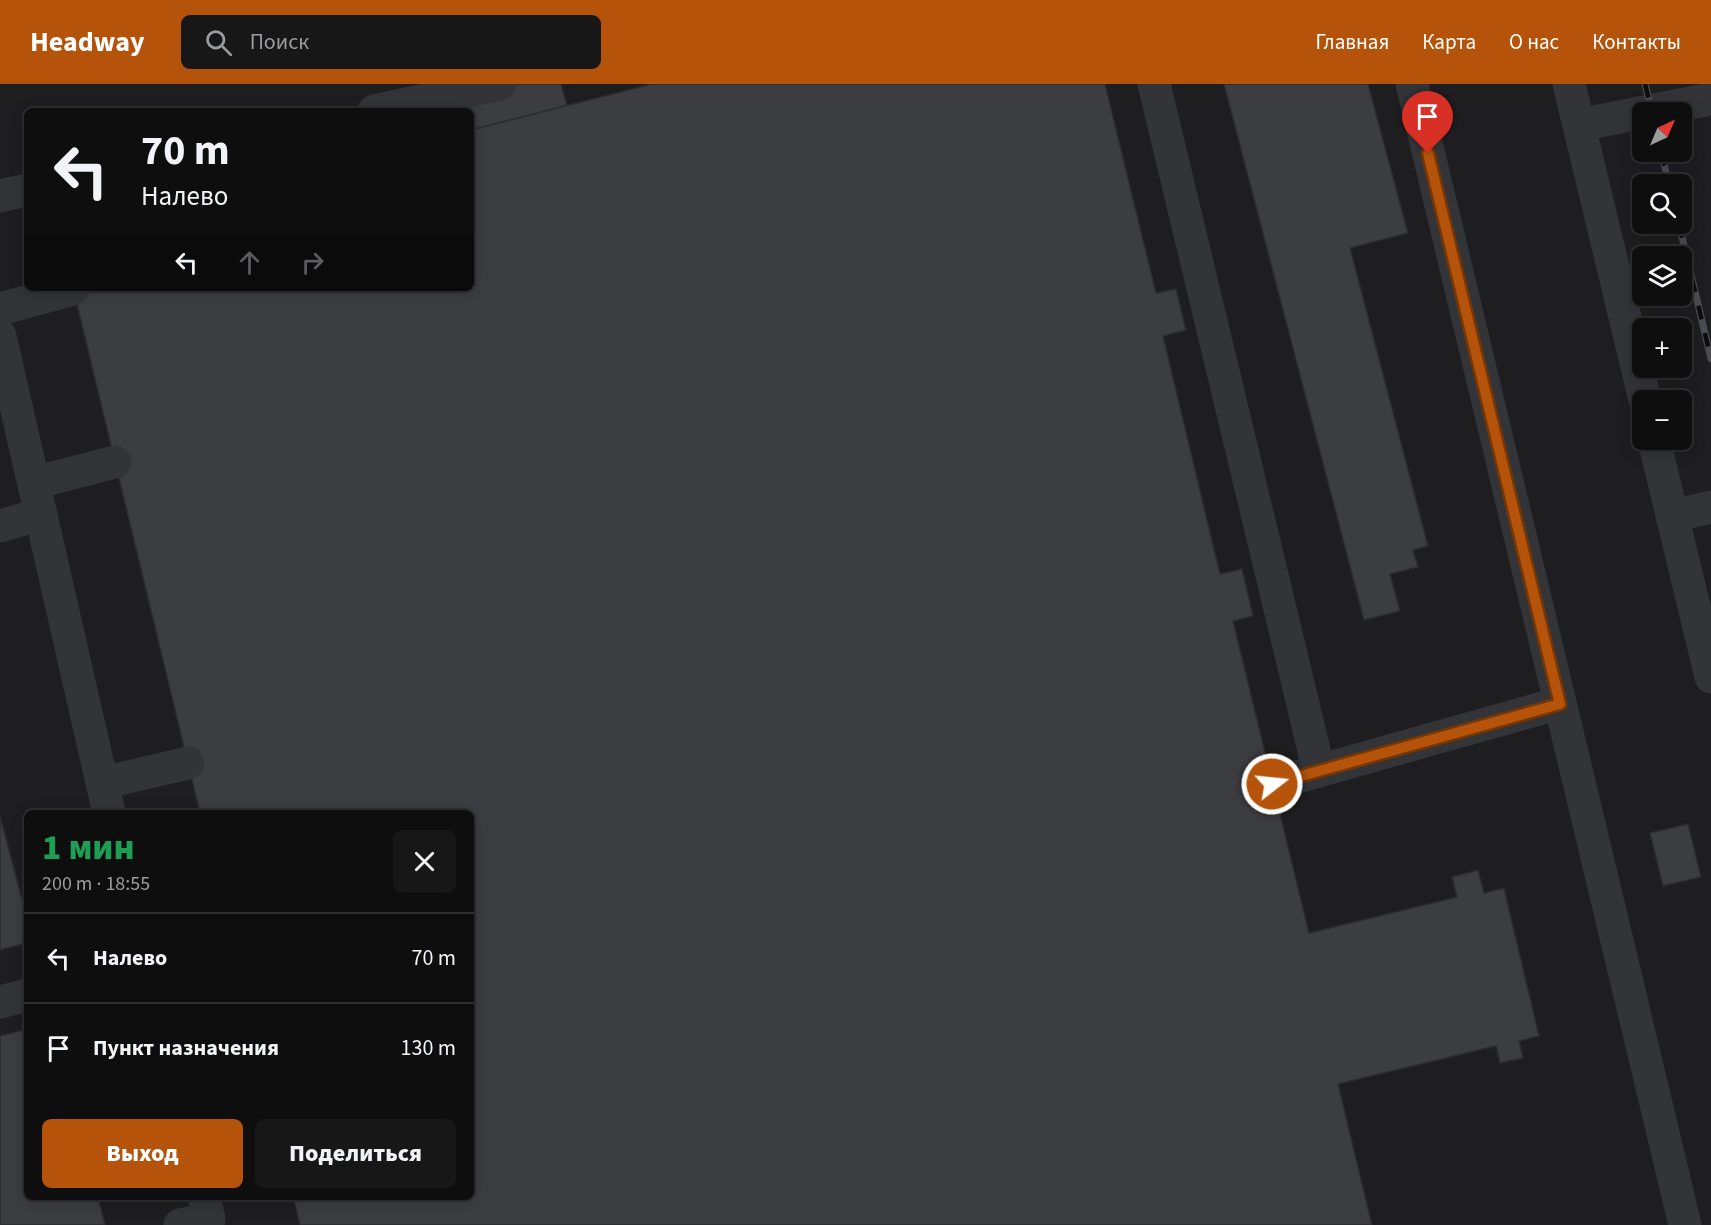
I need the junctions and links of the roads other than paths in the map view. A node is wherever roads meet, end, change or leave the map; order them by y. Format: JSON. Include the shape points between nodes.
{"nodes":[{"id":1,"x":500,"y":84,"type":"edge"},
{"id":2,"x":1154,"y":84,"type":"edge"},
{"id":3,"x":1412,"y":84,"type":"edge"},
{"id":4,"x":1569,"y":84,"type":"edge"},
{"id":5,"x":1705,"y":100,"type":"dead end"},
{"id":6,"x":388,"y":108,"type":"edge"},
{"id":7,"x":1579,"y":125,"type":"junction"},
{"id":8,"x":24,"y":191,"type":"edge"},
{"id":9,"x":0,"y":196,"type":"edge"},
{"id":10,"x":66,"y":291,"type":"edge"},
{"id":11,"x":0,"y":309,"type":"edge"},
{"id":12,"x":0,"y":336,"type":"edge"},
{"id":13,"x":1643,"y":390,"type":"edge"},
{"id":14,"x":1656,"y":450,"type":"edge"},
{"id":15,"x":115,"y":462,"type":"dead end"},
{"id":16,"x":37,"y":498,"type":"junction"},
{"id":17,"x":1711,"y":507,"type":"edge"},
{"id":18,"x":1672,"y":516,"type":"junction"},
{"id":19,"x":0,"y":526,"type":"edge"},
{"id":20,"x":1711,"y":677,"type":"edge"},
{"id":21,"x":1560,"y":704,"type":"junction"},
{"id":22,"x":188,"y":763,"type":"dead end"},
{"id":23,"x":1319,"y":771,"type":"junction"},
{"id":24,"x":1272,"y":784,"type":"dead end"},
{"id":25,"x":106,"y":798,"type":"edge"},
{"id":26,"x":24,"y":996,"type":"edge"},
{"id":27,"x":0,"y":1002,"type":"edge"},
{"id":28,"x":205,"y":1200,"type":"edge"},
{"id":29,"x":180,"y":1225,"type":"edge"},
{"id":30,"x":1685,"y":1225,"type":"edge"}],
"edges":[{"from":1,"to":6,"type":"lane"},
{"from":2,"to":23,"type":"lane"},
{"from":3,"to":21,"type":"lane"},
{"from":4,"to":7,"type":"lane"},
{"from":5,"to":7,"type":"lane"},
{"from":7,"to":13,"type":"lane"},
{"from":8,"to":9,"type":"lane"},
{"from":10,"to":11,"type":"lane"},
{"from":12,"to":16,"type":"lane"},
{"from":14,"to":18,"type":"lane"},
{"from":15,"to":16,"type":"lane"},
{"from":16,"to":19,"type":"lane"},
{"from":16,"to":25,"type":"lane"},
{"from":17,"to":18,"type":"lane"},
{"from":18,"to":20,"type":"lane"},
{"from":21,"to":23,"type":"lane"},
{"from":21,"to":30,"type":"lane"},
{"from":22,"to":25,"type":"lane"},
{"from":23,"to":24,"type":"lane"},
{"from":26,"to":27,"type":"lane"},
{"from":28,"to":29,"type":"lane","via":[[210,1219]]}]}
